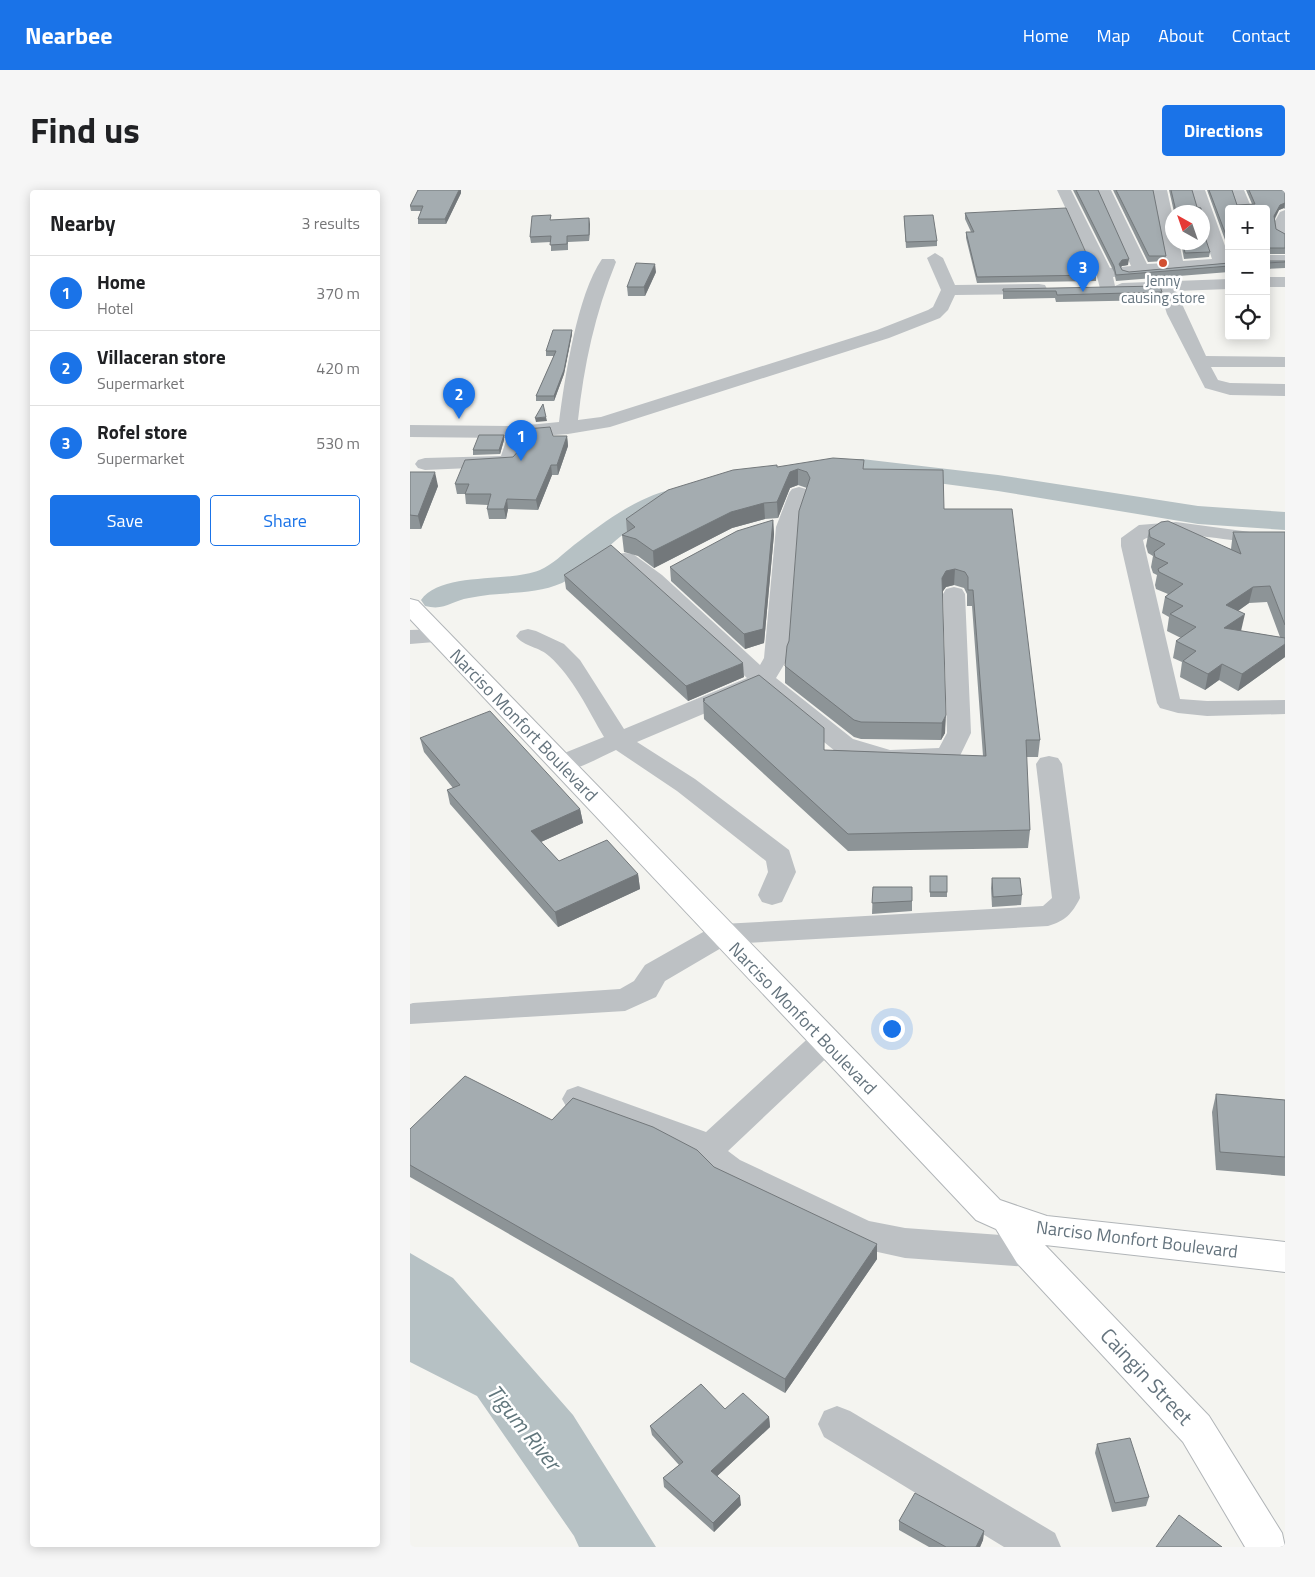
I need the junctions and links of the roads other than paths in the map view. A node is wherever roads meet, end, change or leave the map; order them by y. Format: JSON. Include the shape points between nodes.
{"nodes":[{"id":1,"x":1064,"y":190,"type":"edge"},
{"id":2,"x":1104,"y":190,"type":"edge"},
{"id":3,"x":1160,"y":190,"type":"edge"},
{"id":4,"x":1198,"y":190,"type":"edge"},
{"id":5,"x":1237,"y":190,"type":"edge"},
{"id":6,"x":1243,"y":205,"type":"edge"},
{"id":7,"x":1285,"y":215,"type":"edge"},
{"id":8,"x":1285,"y":234,"type":"edge"},
{"id":9,"x":935,"y":258,"type":"dead end"},
{"id":10,"x":1270,"y":260,"type":"edge"},
{"id":11,"x":1285,"y":260,"type":"edge"},
{"id":12,"x":608,"y":262,"type":"dead end"},
{"id":13,"x":1225,"y":263,"type":"edge"},
{"id":14,"x":1176,"y":266,"type":"junction"},
{"id":15,"x":1141,"y":269,"type":"junction"},
{"id":16,"x":1270,"y":282,"type":"edge"},
{"id":17,"x":1285,"y":282,"type":"edge"},
{"id":18,"x":1100,"y":283,"type":"junction"},
{"id":19,"x":1225,"y":284,"type":"edge"},
{"id":20,"x":1166,"y":286,"type":"junction"},
{"id":21,"x":1054,"y":289,"type":"edge"},
{"id":22,"x":950,"y":290,"type":"junction"},
{"id":23,"x":1199,"y":361,"type":"junction"},
{"id":24,"x":1285,"y":362,"type":"edge"},
{"id":25,"x":1285,"y":390,"type":"edge"},
{"id":26,"x":568,"y":428,"type":"junction"},
{"id":27,"x":410,"y":431,"type":"edge"},
{"id":28,"x":518,"y":432,"type":"junction"},
{"id":29,"x":425,"y":464,"type":"dead end"},
{"id":30,"x":799,"y":493,"type":"dead end"},
{"id":31,"x":1285,"y":540,"type":"edge"},
{"id":32,"x":625,"y":559,"type":"edge"},
{"id":33,"x":954,"y":594,"type":"dead end"},
{"id":34,"x":410,"y":606,"type":"edge"},
{"id":35,"x":424,"y":636,"type":"edge"},
{"id":36,"x":528,"y":636,"type":"dead end"},
{"id":37,"x":763,"y":680,"type":"junction"},
{"id":38,"x":1285,"y":690,"type":"edge"},
{"id":39,"x":1246,"y":707,"type":"junction"},
{"id":40,"x":1285,"y":707,"type":"edge"},
{"id":41,"x":618,"y":739,"type":"junction"},
{"id":42,"x":561,"y":764,"type":"junction"},
{"id":43,"x":1050,"y":764,"type":"dead end"},
{"id":44,"x":772,"y":895,"type":"dead end"},
{"id":45,"x":722,"y":934,"type":"junction"},
{"id":46,"x":413,"y":1014,"type":"dead end"},
{"id":47,"x":826,"y":1040,"type":"junction"},
{"id":48,"x":578,"y":1098,"type":"edge"},
{"id":49,"x":711,"y":1147,"type":"junction"},
{"id":50,"x":1008,"y":1219,"type":"junction"},
{"id":51,"x":1028,"y":1252,"type":"junction"},
{"id":52,"x":1285,"y":1257,"type":"edge"},
{"id":53,"x":837,"y":1424,"type":"dead end"},
{"id":54,"x":1041,"y":1547,"type":"edge"},
{"id":55,"x":1268,"y":1547,"type":"edge"}],
"edges":[{"from":1,"to":18,"type":"street"},
{"from":2,"to":15,"type":"street"},
{"from":3,"to":14,"type":"street"},
{"from":4,"to":13,"type":"street"},
{"from":5,"to":6,"type":"street"},
{"from":7,"to":8,"type":"street","via":[[1282,221]]},
{"from":9,"to":22,"type":"street"},
{"from":10,"to":11,"type":"street"},
{"from":12,"to":26,"type":"street","via":[[595,290],[574,377]]},
{"from":13,"to":14,"type":"street"},
{"from":14,"to":15,"type":"street"},
{"from":15,"to":18,"type":"street"},
{"from":16,"to":17,"type":"street"},
{"from":18,"to":20,"type":"street"},
{"from":19,"to":20,"type":"street"},
{"from":20,"to":23,"type":"street"},
{"from":21,"to":22,"type":"street"},
{"from":22,"to":26,"type":"street","via":[[940,310],[934,314],[883,334],[603,423]]},
{"from":23,"to":24,"type":"street"},
{"from":23,"to":25,"type":"street","via":[[1207,379],[1217,386]]},
{"from":26,"to":28,"type":"street"},
{"from":27,"to":28,"type":"street"},
{"from":28,"to":29,"type":"street","via":[[511,458],[506,462]]},
{"from":30,"to":37,"type":"street","via":[[776,527],[776,658]]},
{"from":31,"to":39,"type":"street","via":[[1176,528],[1146,529],[1132,538],[1168,703],[1196,708]]},
{"from":32,"to":37,"type":"street","via":[[661,574]]},
{"from":33,"to":37,"type":"street","via":[[959,732],[948,756],[889,758],[844,745]]},
{"from":34,"to":35,"type":"main road","name":"Narciso Monfort Boulevard"},
{"from":35,"to":42,"type":"main road","name":"Narciso Monfort Boulevard"},
{"from":36,"to":41,"type":"street","via":[[556,649],[572,665]]},
{"from":37,"to":41,"type":"street"},
{"from":38,"to":39,"type":"street"},
{"from":39,"to":40,"type":"street"},
{"from":41,"to":42,"type":"street"},
{"from":41,"to":44,"type":"street","via":[[686,785],[780,856],[782,872]]},
{"from":42,"to":45,"type":"main road","name":"Narciso Monfort Boulevard"},
{"from":43,"to":45,"type":"street","via":[[1066,898],[1060,909],[1048,916]]},
{"from":45,"to":46,"type":"street","via":[[655,972],[645,989],[625,1000]]},
{"from":45,"to":47,"type":"main road","name":"Narciso Monfort Boulevard"},
{"from":47,"to":49,"type":"street"},
{"from":47,"to":50,"type":"main road","name":"Narciso Monfort Boulevard","via":[[988,1210]]},
{"from":48,"to":49,"type":"street"},
{"from":49,"to":51,"type":"street","via":[[714,1158],[728,1170],[864,1234],[905,1243]]},
{"from":50,"to":51,"type":"main road","name":"Caingin Street"},
{"from":50,"to":52,"type":"main road","name":"Narciso Monfort Boulevard","via":[[1047,1230]]},
{"from":51,"to":55,"type":"main road","name":"Caingin Street","via":[[1196,1429]]},
{"from":53,"to":54,"type":"street"}]}
